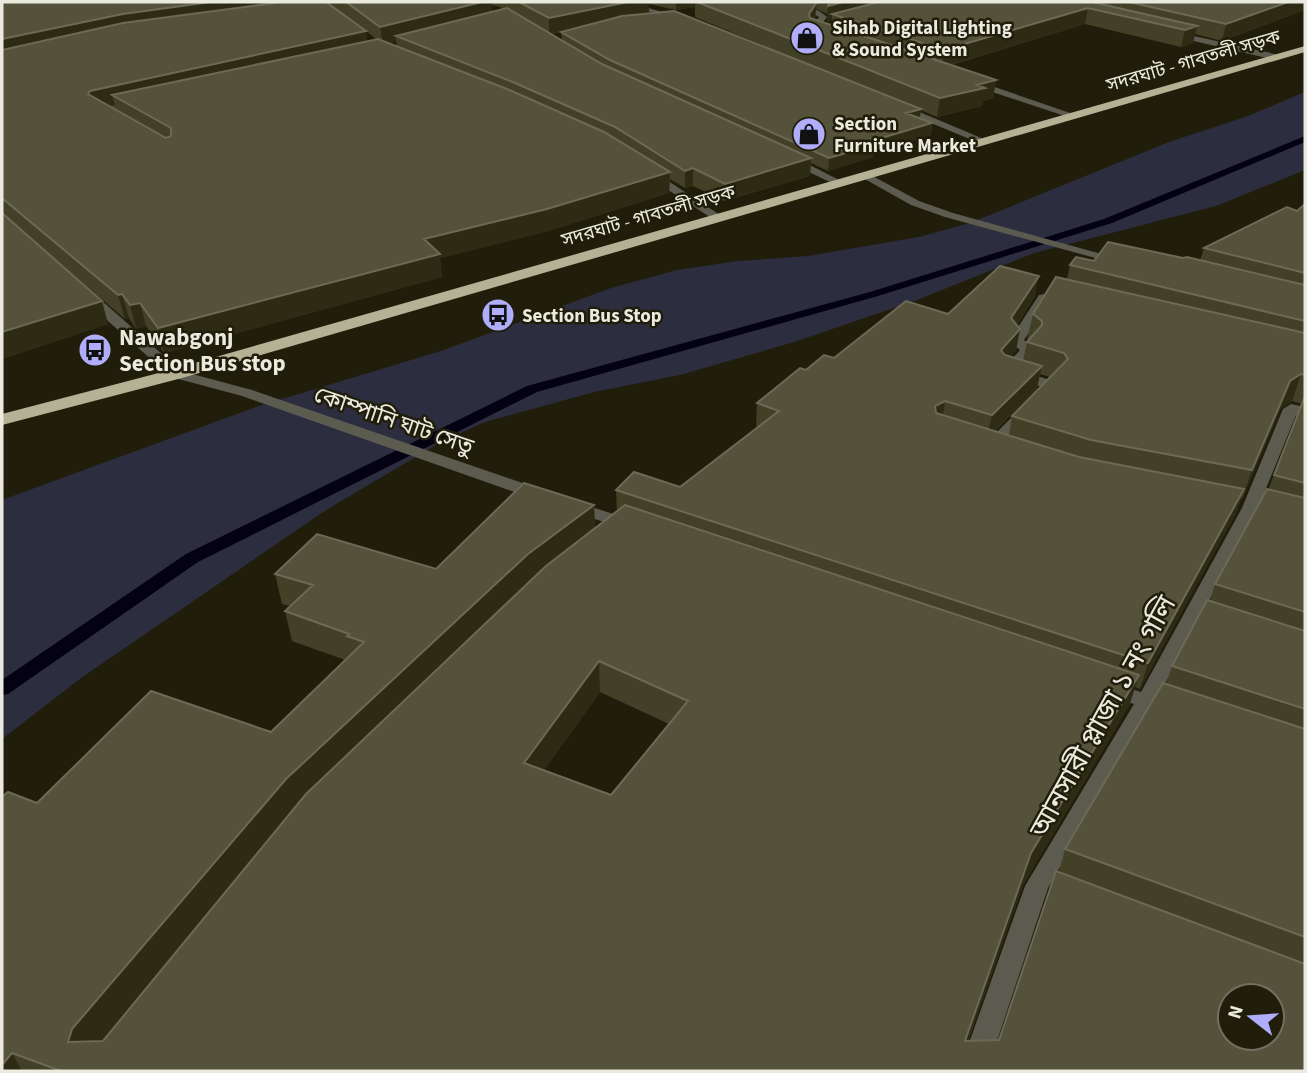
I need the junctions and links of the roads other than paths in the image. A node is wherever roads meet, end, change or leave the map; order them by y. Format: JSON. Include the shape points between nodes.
{"nodes":[{"id":1,"x":619,"y":2,"type":"edge"},
{"id":2,"x":763,"y":2,"type":"edge"},
{"id":3,"x":694,"y":12,"type":"edge"},
{"id":4,"x":672,"y":14,"type":"junction"},
{"id":5,"x":647,"y":18,"type":"edge"},
{"id":6,"x":697,"y":25,"type":"edge"},
{"id":7,"x":825,"y":27,"type":"edge"},
{"id":8,"x":813,"y":30,"type":"junction"},
{"id":9,"x":1156,"y":30,"type":"edge"},
{"id":10,"x":839,"y":39,"type":"edge"},
{"id":11,"x":1305,"y":49,"type":"edge"},
{"id":12,"x":1275,"y":57,"type":"junction"},
{"id":13,"x":969,"y":82,"type":"edge"},
{"id":14,"x":884,"y":101,"type":"edge"},
{"id":15,"x":1074,"y":116,"type":"junction"},
{"id":16,"x":981,"y":140,"type":"junction"},
{"id":17,"x":775,"y":153,"type":"edge"},
{"id":18,"x":642,"y":169,"type":"edge"},
{"id":19,"x":867,"y":176,"type":"junction"},
{"id":20,"x":838,"y":182,"type":"junction"},
{"id":21,"x":717,"y":217,"type":"junction"},
{"id":22,"x":1131,"y":264,"type":"edge"},
{"id":23,"x":74,"y":283,"type":"edge"},
{"id":24,"x":1058,"y":295,"type":"edge"},
{"id":25,"x":176,"y":374,"type":"junction"},
{"id":26,"x":1305,"y":412,"type":"edge"},
{"id":27,"x":2,"y":420,"type":"edge"},
{"id":28,"x":991,"y":447,"type":"edge"},
{"id":29,"x":1243,"y":507,"type":"junction"},
{"id":30,"x":1272,"y":514,"type":"edge"},
{"id":31,"x":624,"y":523,"type":"junction"},
{"id":32,"x":650,"y":533,"type":"edge"},
{"id":33,"x":603,"y":540,"type":"edge"},
{"id":34,"x":1190,"y":619,"type":"junction"},
{"id":35,"x":1215,"y":627,"type":"edge"},
{"id":36,"x":1094,"y":684,"type":"edge"},
{"id":37,"x":1146,"y":701,"type":"junction"},
{"id":38,"x":1195,"y":718,"type":"edge"},
{"id":39,"x":1037,"y":886,"type":"junction"},
{"id":40,"x":1063,"y":896,"type":"edge"},
{"id":41,"x":973,"y":1071,"type":"edge"}],
"edges":[{"from":1,"to":4,"type":"street"},
{"from":2,"to":8,"type":"street","via":[[817,12],[823,17]]},
{"from":3,"to":4,"type":"street"},
{"from":4,"to":5,"type":"street"},
{"from":4,"to":6,"type":"street"},
{"from":7,"to":8,"type":"street"},
{"from":8,"to":10,"type":"street"},
{"from":9,"to":12,"type":"street"},
{"from":11,"to":12,"type":"highway","name":"সদরঘাট - গাবতলী সড়ক"},
{"from":12,"to":15,"type":"highway","name":"সদরঘাট - গাবতলী সড়ক"},
{"from":13,"to":15,"type":"street"},
{"from":14,"to":16,"type":"street"},
{"from":15,"to":16,"type":"highway","name":"সদরঘাট - গাবতলী সড়ক"},
{"from":16,"to":19,"type":"highway","name":"সদরঘাট - গাবতলী সড়ক"},
{"from":17,"to":20,"type":"street"},
{"from":18,"to":21,"type":"street"},
{"from":19,"to":20,"type":"highway","name":"সদরঘাট - গাবতলী সড়ক"},
{"from":19,"to":22,"type":"street","via":[[915,203],[948,215]]},
{"from":20,"to":21,"type":"highway","name":"সদরঘাট - গাবতলী সড়ক"},
{"from":21,"to":25,"type":"highway","name":"সদরঘাট - গাবতলী সড়ক"},
{"from":23,"to":25,"type":"street"},
{"from":24,"to":28,"type":"street","via":[[1046,295],[1016,341],[1028,349],[1007,372],[1052,386]]},
{"from":25,"to":27,"type":"highway","name":"সদরঘাট - গাবতলী সড়ক"},
{"from":25,"to":31,"type":"street","name":"কোম্পানি ঘাট সেতু","via":[[247,393]]},
{"from":26,"to":29,"type":"street","name":"আনসারী প্লাজা ১ নং গলি","via":[[1291,409]]},
{"from":29,"to":30,"type":"street"},
{"from":29,"to":34,"type":"street","name":"আনসারী প্লাজা ১ নং গলি"},
{"from":31,"to":32,"type":"street","name":"কোম্পানি ঘাট সেতু"},
{"from":31,"to":33,"type":"street"},
{"from":34,"to":35,"type":"street"},
{"from":34,"to":37,"type":"street","name":"আনসারী প্লাজা ১ নং গলি"},
{"from":36,"to":37,"type":"street"},
{"from":37,"to":38,"type":"street"},
{"from":37,"to":39,"type":"street","name":"আনসারী প্লাজা ১ নং গলি"},
{"from":39,"to":40,"type":"street"},
{"from":39,"to":41,"type":"street","name":"আনসারী প্লাজা ১ নং গলি"}]}
